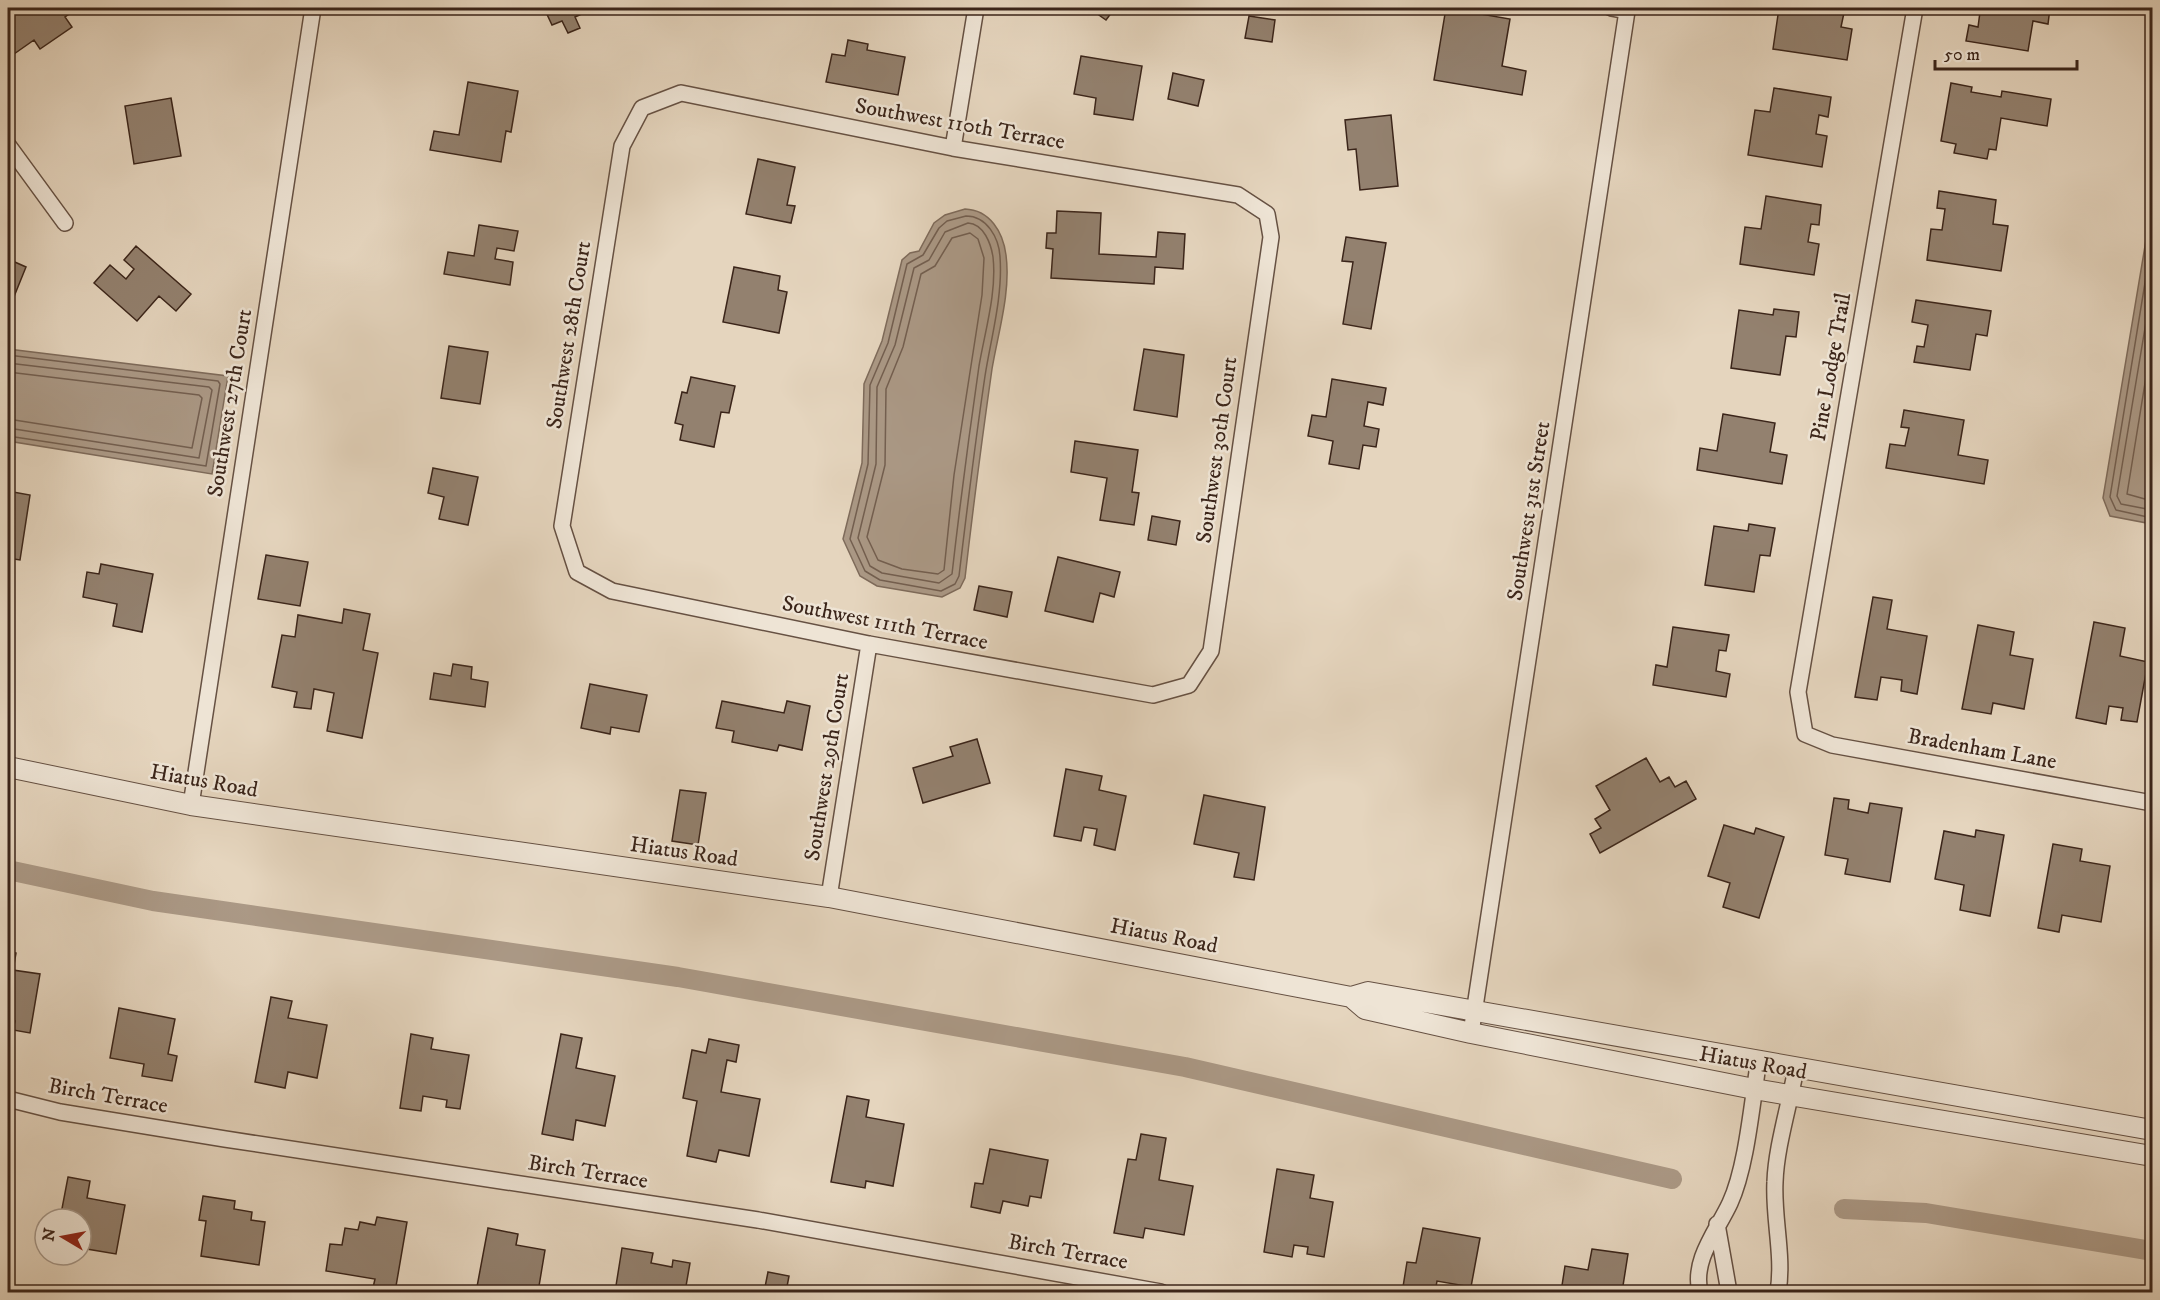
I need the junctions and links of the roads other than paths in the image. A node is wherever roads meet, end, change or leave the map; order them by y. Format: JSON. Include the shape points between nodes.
{"nodes":[{"id":1,"x":313,"y":8,"type":"edge"},
{"id":2,"x":976,"y":8,"type":"edge"},
{"id":3,"x":1611,"y":8,"type":"edge"},
{"id":4,"x":1915,"y":8,"type":"edge"},
{"id":5,"x":642,"y":108,"type":"joint"},
{"id":6,"x":8,"y":145,"type":"edge"},
{"id":7,"x":953,"y":148,"type":"junction"},
{"id":8,"x":1267,"y":214,"type":"joint"},
{"id":9,"x":65,"y":223,"type":"dead end"},
{"id":10,"x":577,"y":572,"type":"joint"},
{"id":11,"x":869,"y":644,"type":"junction"},
{"id":12,"x":1189,"y":685,"type":"joint"},
{"id":13,"x":1804,"y":734,"type":"joint"},
{"id":14,"x":8,"y":767,"type":"edge"},
{"id":15,"x":2152,"y":802,"type":"edge"},
{"id":16,"x":191,"y":805,"type":"junction"},
{"id":17,"x":829,"y":897,"type":"junction"},
{"id":18,"x":1352,"y":997,"type":"junction"},
{"id":19,"x":1476,"y":1010,"type":"junction"},
{"id":20,"x":1471,"y":1033,"type":"junction"},
{"id":21,"x":1759,"y":1059,"type":"junction"},
{"id":22,"x":1796,"y":1068,"type":"junction"},
{"id":23,"x":1754,"y":1089,"type":"junction"},
{"id":24,"x":1792,"y":1095,"type":"junction"},
{"id":25,"x":8,"y":1099,"type":"edge"},
{"id":26,"x":2152,"y":1130,"type":"edge"},
{"id":27,"x":2152,"y":1156,"type":"edge"},
{"id":28,"x":1717,"y":1224,"type":"junction"},
{"id":29,"x":1161,"y":1293,"type":"edge"},
{"id":30,"x":1700,"y":1293,"type":"edge"},
{"id":31,"x":1729,"y":1293,"type":"edge"},
{"id":32,"x":1778,"y":1293,"type":"edge"}],
"edges":[{"from":1,"to":16,"type":"street","name":"Southwest 27th Court"},
{"from":2,"to":7,"type":"street"},
{"from":3,"to":19,"type":"street","name":"Southwest 31st Street","via":[[1627,11]]},
{"from":4,"to":13,"type":"street","name":"Pine Lodge Trail","via":[[1798,692]]},
{"from":5,"to":7,"type":"street","name":"Southwest 110th Terrace","via":[[681,93]]},
{"from":5,"to":10,"type":"street","name":"Southwest 28th Court","via":[[622,146],[562,526]]},
{"from":6,"to":9,"type":"street"},
{"from":7,"to":8,"type":"street","name":"Southwest 110th Terrace","via":[[1238,195]]},
{"from":8,"to":12,"type":"street","name":"Southwest 30th Court","via":[[1270,237],[1211,651]]},
{"from":10,"to":11,"type":"street","name":"Southwest 111th Terrace","via":[[612,591]]},
{"from":11,"to":12,"type":"street","name":"Southwest 111th Terrace","via":[[1153,695]]},
{"from":11,"to":17,"type":"street","name":"Southwest 29th Court"},
{"from":13,"to":15,"type":"street","name":"Bradenham Lane","via":[[1832,745]]},
{"from":14,"to":16,"type":"street","name":"Hiatus Road"},
{"from":16,"to":17,"type":"street","name":"Hiatus Road"},
{"from":17,"to":18,"type":"street","name":"Hiatus Road"},
{"from":18,"to":19,"type":"street","name":"Hiatus Road","via":[[1368,992]]},
{"from":18,"to":20,"type":"street","name":"Hiatus Road","via":[[1365,1009]]},
{"from":19,"to":20,"type":"street","name":"Southwest 31st Street"},
{"from":19,"to":21,"type":"street","name":"Hiatus Road"},
{"from":20,"to":23,"type":"street","name":"Hiatus Road"},
{"from":21,"to":22,"type":"street","name":"Hiatus Road"},
{"from":21,"to":23,"type":"street"},
{"from":22,"to":24,"type":"street"},
{"from":22,"to":26,"type":"street","name":"Hiatus Road"},
{"from":23,"to":24,"type":"street","name":"Hiatus Road"},
{"from":23,"to":28,"type":"street","via":[[1740,1172],[1730,1204]]},
{"from":24,"to":27,"type":"street","name":"Hiatus Road"},
{"from":24,"to":32,"type":"street","via":[[1775,1178]]},
{"from":25,"to":29,"type":"street","name":"Birch Terrace","via":[[60,1112],[225,1139],[758,1220]]},
{"from":28,"to":30,"type":"street","via":[[1697,1282]]},
{"from":28,"to":31,"type":"street"}]}
